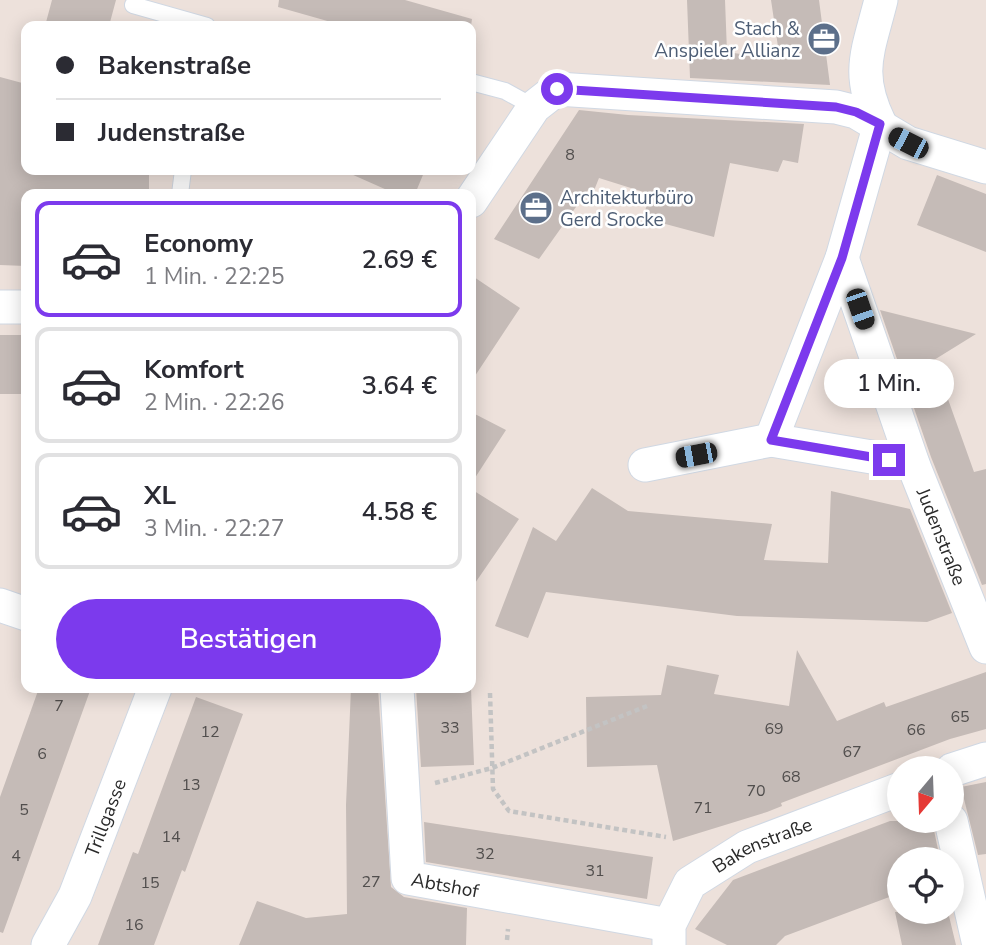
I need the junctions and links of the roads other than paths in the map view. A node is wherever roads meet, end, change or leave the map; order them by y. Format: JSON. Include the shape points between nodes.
{"nodes":[{"id":1,"x":881,"y":0,"type":"edge"},
{"id":2,"x":133,"y":5,"type":"dead end"},
{"id":3,"x":189,"y":21,"type":"edge"},
{"id":4,"x":476,"y":83,"type":"edge"},
{"id":5,"x":545,"y":98,"type":"junction"},
{"id":6,"x":880,"y":124,"type":"junction"},
{"id":7,"x":986,"y":167,"type":"edge"},
{"id":8,"x":476,"y":194,"type":"edge"},
{"id":9,"x":842,"y":258,"type":"junction"},
{"id":10,"x":0,"y":307,"type":"edge"},
{"id":11,"x":21,"y":307,"type":"edge"},
{"id":12,"x":771,"y":440,"type":"junction"},
{"id":13,"x":913,"y":464,"type":"junction"},
{"id":14,"x":645,"y":465,"type":"dead end"},
{"id":15,"x":0,"y":605,"type":"edge"},
{"id":16,"x":21,"y":612,"type":"edge"},
{"id":17,"x":986,"y":647,"type":"edge"},
{"id":18,"x":153,"y":693,"type":"edge"},
{"id":19,"x":397,"y":693,"type":"edge"},
{"id":20,"x":986,"y":759,"type":"edge"},
{"id":21,"x":964,"y":766,"type":"edge"},
{"id":22,"x":887,"y":794,"type":"edge"},
{"id":23,"x":954,"y":833,"type":"edge"},
{"id":24,"x":669,"y":935,"type":"edge"},
{"id":25,"x":48,"y":945,"type":"edge"},
{"id":26,"x":979,"y":945,"type":"edge"}],
"edges":[{"from":1,"to":6,"type":"street","via":[[863,71],[868,99]]},
{"from":2,"to":3,"type":"lane"},
{"from":4,"to":5,"type":"lane"},
{"from":5,"to":6,"type":"street","via":[[667,97],[836,107]]},
{"from":5,"to":8,"type":"street"},
{"from":6,"to":7,"type":"street","via":[[908,143]]},
{"from":6,"to":9,"type":"street"},
{"from":9,"to":12,"type":"street"},
{"from":9,"to":13,"type":"street","name":"Judenstraße"},
{"from":10,"to":11,"type":"street"},
{"from":12,"to":13,"type":"street","name":"Judenstraße"},
{"from":12,"to":14,"type":"street","name":"Judenstraße"},
{"from":13,"to":17,"type":"street","name":"Judenstraße"},
{"from":15,"to":16,"type":"street"},
{"from":18,"to":25,"type":"street","name":"Trillgasse","via":[[75,896]]},
{"from":19,"to":24,"type":"street","name":"Abtshof","via":[[408,878]]},
{"from":20,"to":21,"type":"street"},
{"from":22,"to":24,"type":"street","name":"Bakenstraße","via":[[747,847],[690,883]]},
{"from":23,"to":26,"type":"street"}]}
